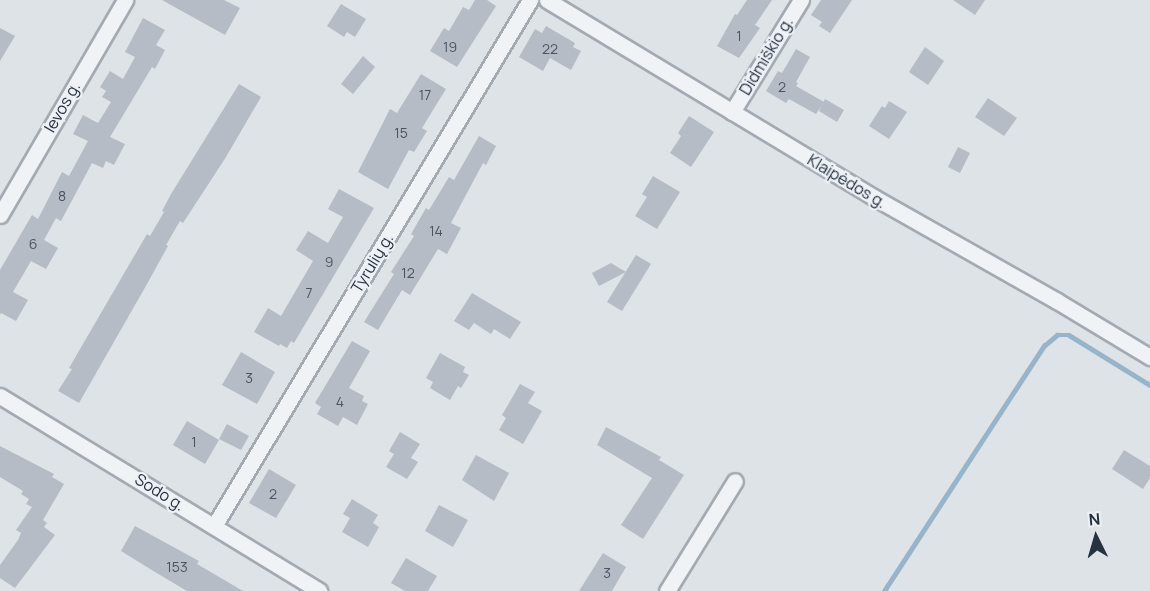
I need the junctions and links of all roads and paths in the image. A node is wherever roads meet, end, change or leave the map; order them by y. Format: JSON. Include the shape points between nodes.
{"nodes":[{"id":1,"x":125,"y":0,"type":"edge"},
{"id":2,"x":530,"y":0,"type":"edge"},
{"id":3,"x":546,"y":0,"type":"edge"},
{"id":4,"x":801,"y":0,"type":"edge"},
{"id":5,"x":732,"y":112,"type":"junction"},
{"id":6,"x":0,"y":214,"type":"edge"},
{"id":7,"x":1150,"y":357,"type":"edge"},
{"id":8,"x":0,"y":396,"type":"edge"},
{"id":9,"x":735,"y":481,"type":"dead end"},
{"id":10,"x":214,"y":526,"type":"junction"},
{"id":11,"x":319,"y":591,"type":"edge"},
{"id":12,"x":667,"y":591,"type":"edge"}],
"edges":[{"from":1,"to":6,"type":"street","name":"Ievos g."},
{"from":2,"to":10,"type":"street","name":"Tyrulių g."},
{"from":3,"to":5,"type":"street","name":"Klaipėdos g."},
{"from":4,"to":5,"type":"street","name":"Didmiškio g."},
{"from":5,"to":7,"type":"street","name":"Klaipėdos g."},
{"from":8,"to":10,"type":"street","name":"Sodo g."},
{"from":9,"to":12,"type":"street"},
{"from":10,"to":11,"type":"street","name":"Sodo g."}]}
